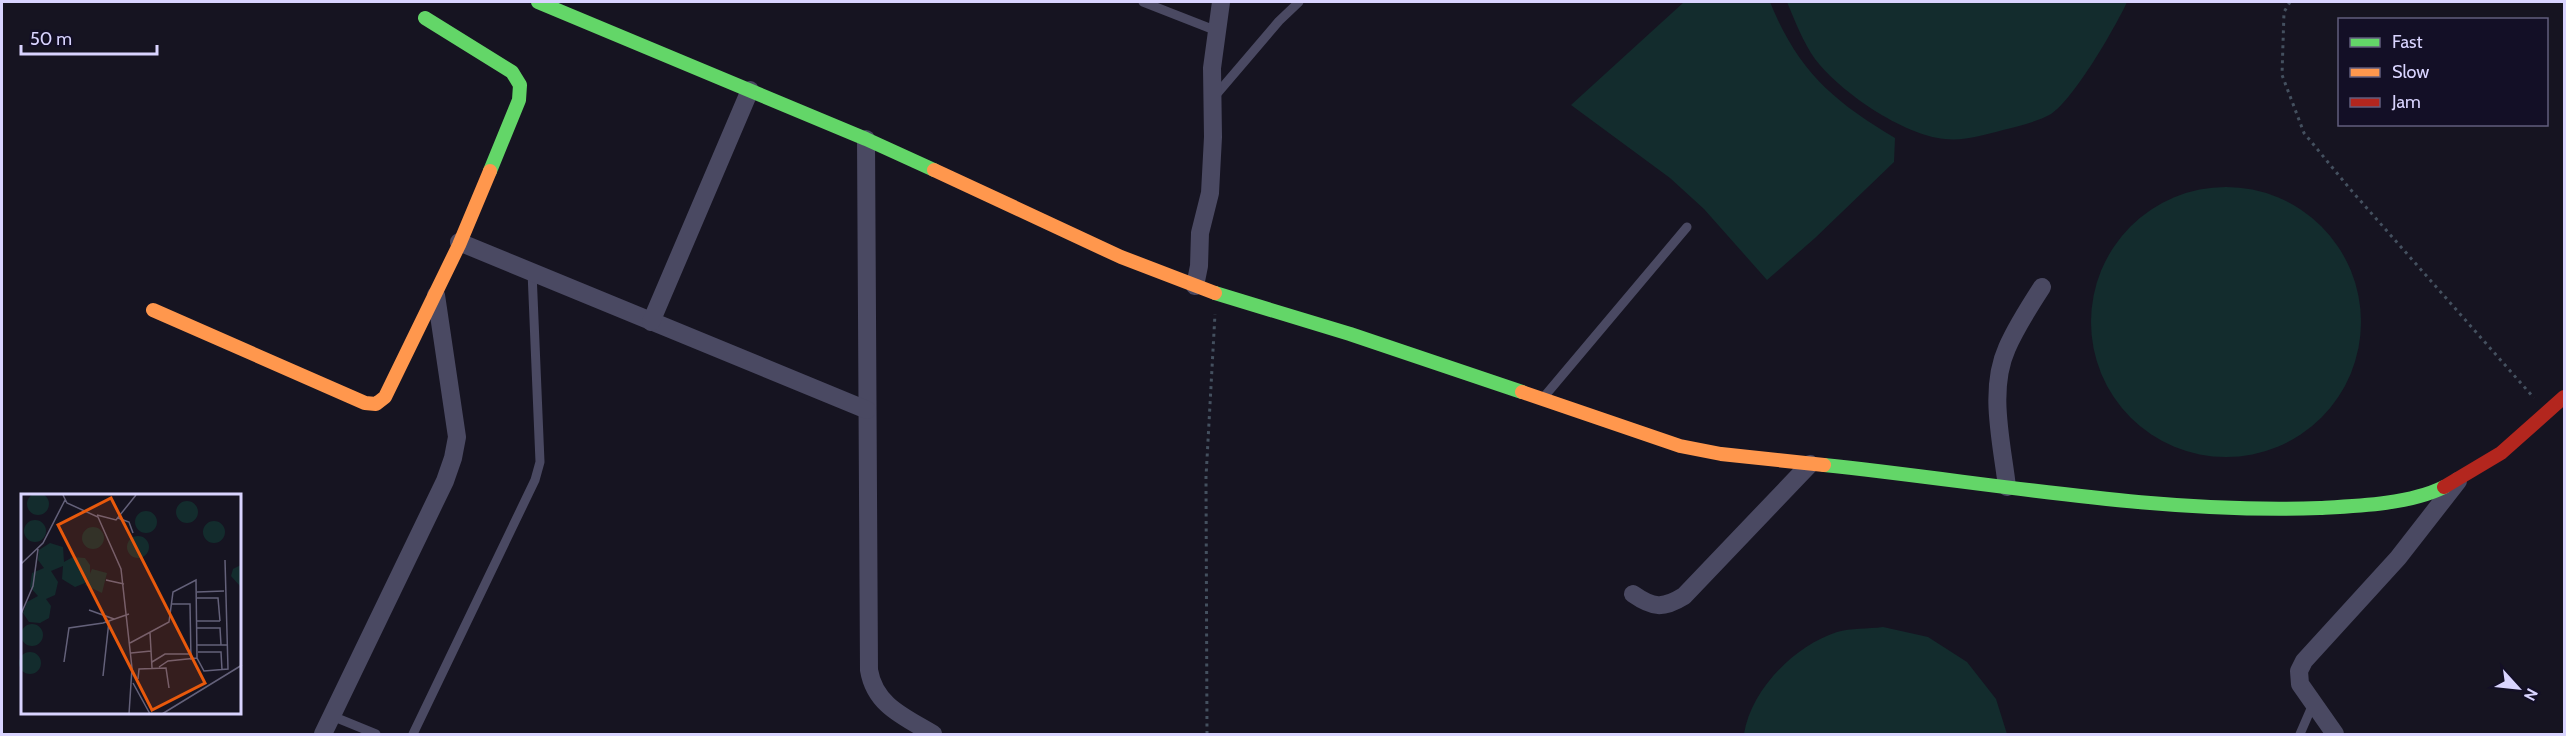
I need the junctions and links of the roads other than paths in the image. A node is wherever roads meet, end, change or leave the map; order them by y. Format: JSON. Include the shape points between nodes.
{"nodes":[{"id":1,"x":538,"y":2,"type":"edge"},
{"id":2,"x":1143,"y":2,"type":"edge"},
{"id":3,"x":1221,"y":2,"type":"edge"},
{"id":4,"x":1299,"y":2,"type":"edge"},
{"id":5,"x":425,"y":18,"type":"dead end"},
{"id":6,"x":1217,"y":31,"type":"junction"},
{"id":7,"x":750,"y":90,"type":"junction"},
{"id":8,"x":1213,"y":98,"type":"junction"},
{"id":9,"x":866,"y":139,"type":"junction"},
{"id":10,"x":1687,"y":227,"type":"dead end"},
{"id":11,"x":459,"y":242,"type":"junction"},
{"id":12,"x":532,"y":272,"type":"junction"},
{"id":13,"x":1195,"y":286,"type":"junction"},
{"id":14,"x":2042,"y":287,"type":"dead end"},
{"id":15,"x":436,"y":295,"type":"junction"},
{"id":16,"x":153,"y":310,"type":"dead end"},
{"id":17,"x":651,"y":322,"type":"junction"},
{"id":18,"x":2565,"y":397,"type":"edge"},
{"id":19,"x":1541,"y":400,"type":"junction"},
{"id":20,"x":867,"y":410,"type":"junction"},
{"id":21,"x":1810,"y":464,"type":"junction"},
{"id":22,"x":2459,"y":480,"type":"junction"},
{"id":23,"x":2007,"y":487,"type":"junction"},
{"id":24,"x":1633,"y":594,"type":"dead end"},
{"id":25,"x":2313,"y":704,"type":"junction"},
{"id":26,"x":332,"y":716,"type":"junction"},
{"id":27,"x":323,"y":735,"type":"edge"},
{"id":28,"x":376,"y":735,"type":"edge"},
{"id":29,"x":413,"y":735,"type":"edge"},
{"id":30,"x":933,"y":735,"type":"edge"},
{"id":31,"x":2300,"y":735,"type":"edge"},
{"id":32,"x":2334,"y":735,"type":"edge"}],
"edges":[{"from":1,"to":7,"type":"street"},
{"from":2,"to":6,"type":"lane"},
{"from":3,"to":6,"type":"street"},
{"from":4,"to":8,"type":"lane"},
{"from":5,"to":11,"type":"street","via":[[512,72],[521,89]]},
{"from":6,"to":8,"type":"street"},
{"from":7,"to":9,"type":"street"},
{"from":7,"to":17,"type":"street"},
{"from":8,"to":13,"type":"street","via":[[1210,193],[1200,233]]},
{"from":9,"to":13,"type":"street","via":[[1122,257]]},
{"from":9,"to":20,"type":"street"},
{"from":10,"to":19,"type":"lane"},
{"from":11,"to":12,"type":"street"},
{"from":11,"to":15,"type":"street"},
{"from":12,"to":17,"type":"street"},
{"from":12,"to":29,"type":"lane","via":[[540,462],[535,480]]},
{"from":13,"to":19,"type":"street"},
{"from":14,"to":23,"type":"street","via":[[2006,350],[1998,384]]},
{"from":15,"to":16,"type":"street","via":[[385,397],[376,404],[365,403]]},
{"from":15,"to":26,"type":"street","via":[[454,415],[453,458]]},
{"from":17,"to":20,"type":"street"},
{"from":18,"to":22,"type":"street","via":[[2501,453]]},
{"from":19,"to":21,"type":"street","via":[[1680,446]]},
{"from":20,"to":30,"type":"street","via":[[871,685],[880,699]]},
{"from":21,"to":23,"type":"street"},
{"from":21,"to":24,"type":"street","via":[[1684,596],[1670,606],[1658,606]]},
{"from":22,"to":23,"type":"street","via":[[2432,493],[2361,506],[2259,510],[2146,503]]},
{"from":22,"to":25,"type":"street","via":[[2398,558],[2304,661],[2299,671],[2300,684]]},
{"from":25,"to":31,"type":"lane"},
{"from":25,"to":32,"type":"street"},
{"from":26,"to":27,"type":"street"},
{"from":26,"to":28,"type":"lane"}]}
